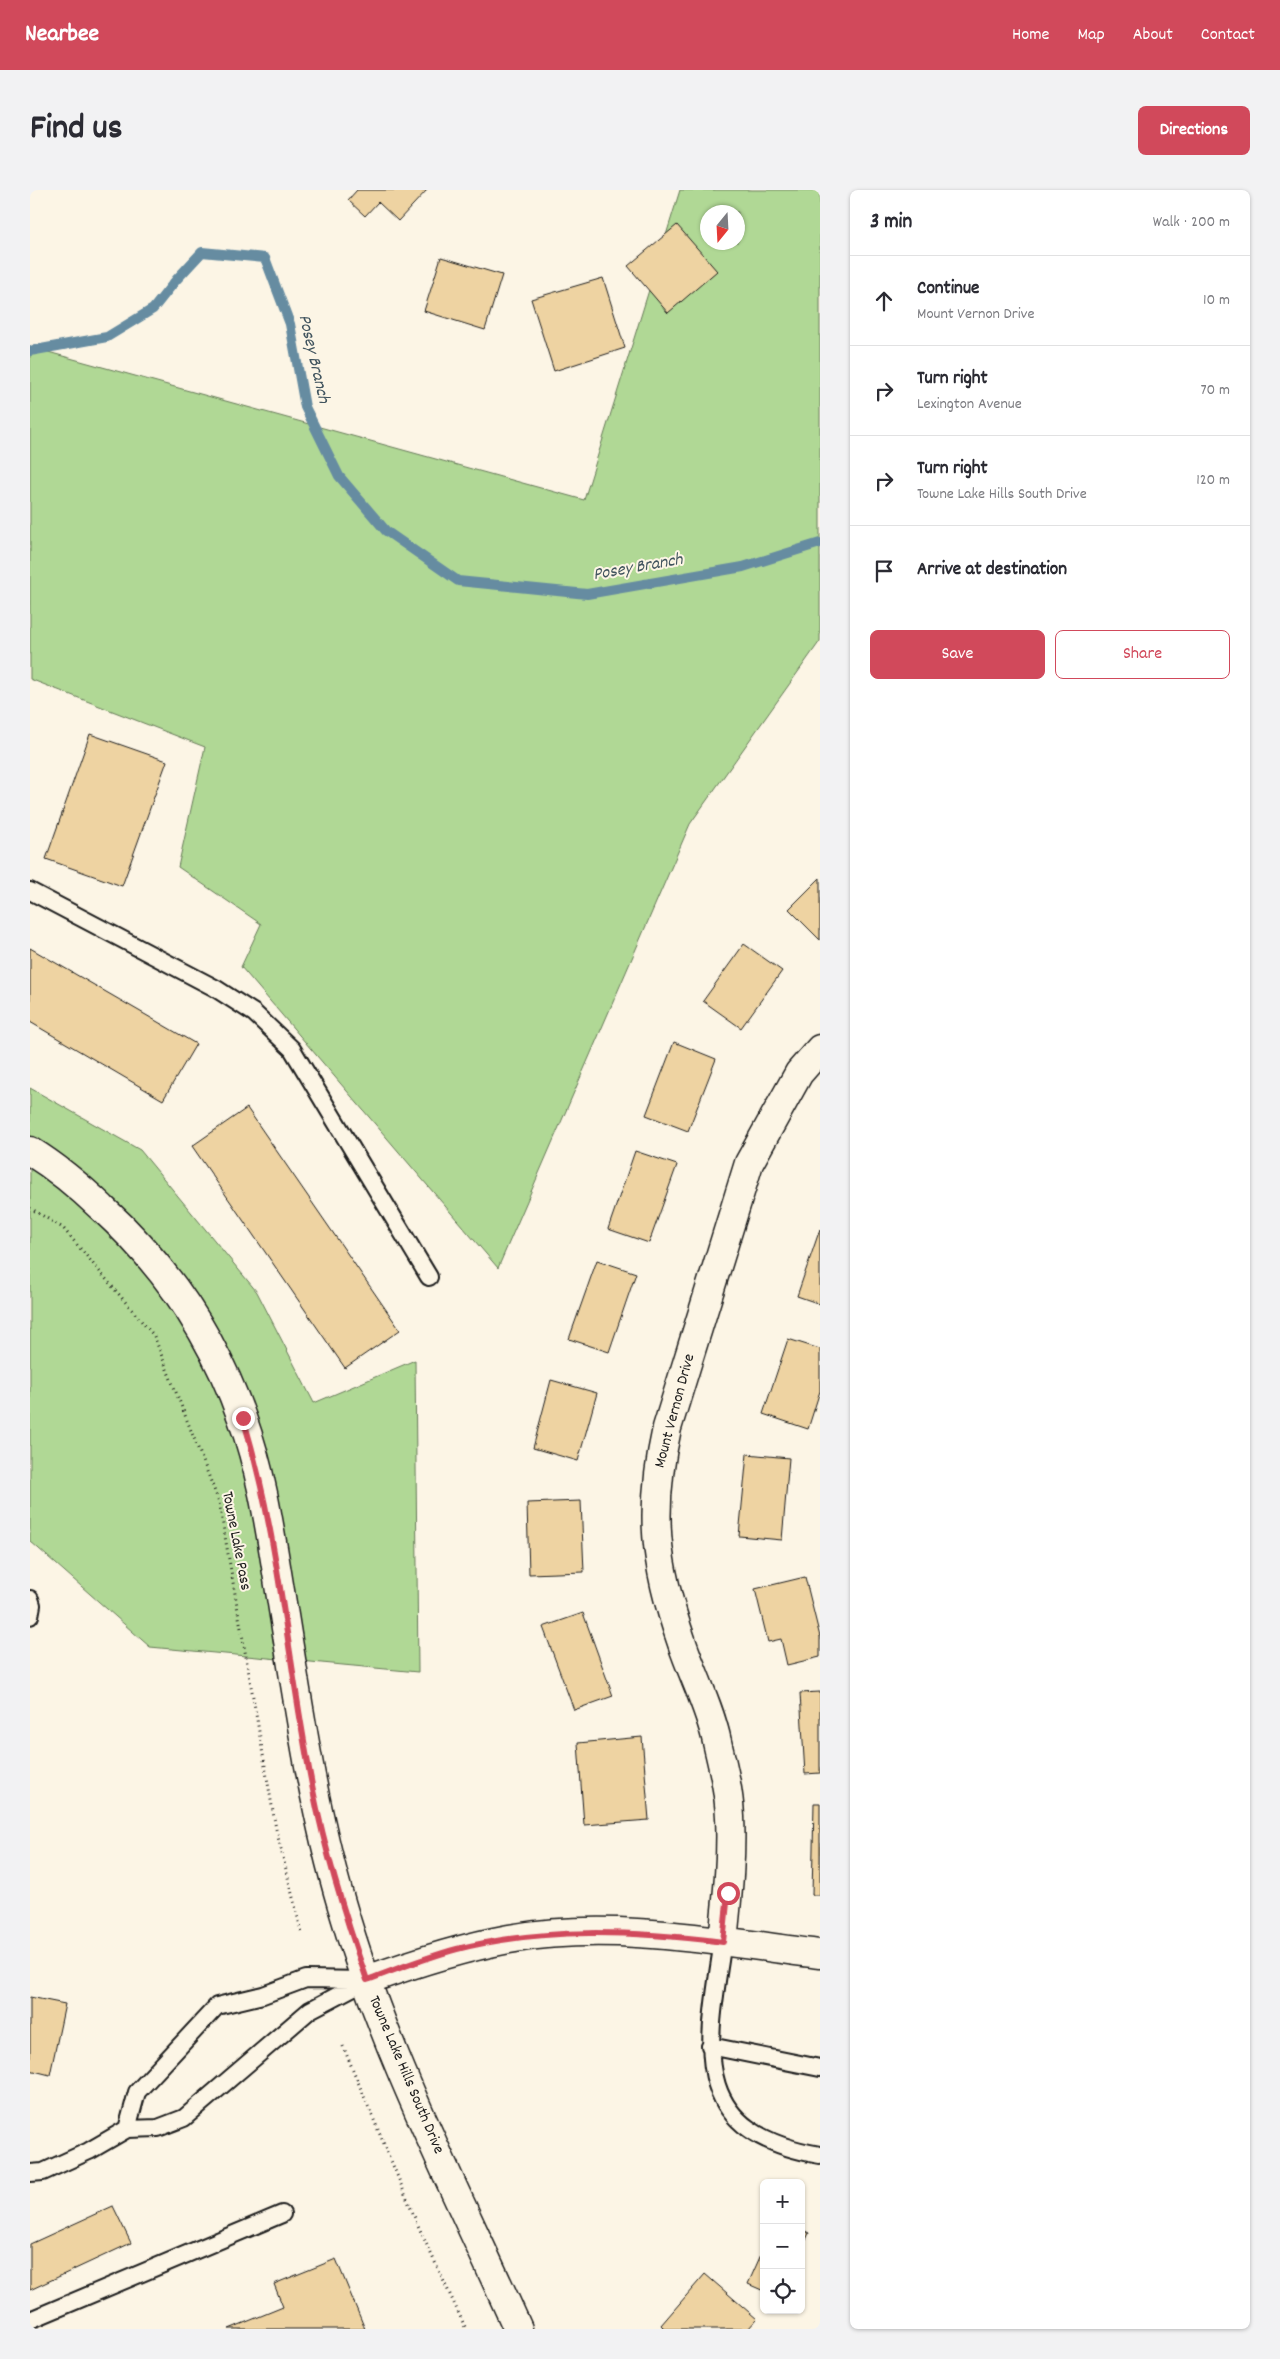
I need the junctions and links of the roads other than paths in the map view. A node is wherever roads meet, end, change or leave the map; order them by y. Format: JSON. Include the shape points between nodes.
{"nodes":[{"id":1,"x":30,"y":891,"type":"edge"},
{"id":2,"x":820,"y":1049,"type":"edge"},
{"id":3,"x":30,"y":1151,"type":"edge"},
{"id":4,"x":429,"y":1278,"type":"dead end"},
{"id":5,"x":30,"y":1599,"type":"edge"},
{"id":6,"x":30,"y":1616,"type":"edge"},
{"id":7,"x":723,"y":1942,"type":"junction"},
{"id":8,"x":820,"y":1954,"type":"edge"},
{"id":9,"x":367,"y":1980,"type":"junction"},
{"id":10,"x":710,"y":2046,"type":"junction"},
{"id":11,"x":820,"y":2068,"type":"edge"},
{"id":12,"x":127,"y":2129,"type":"junction"},
{"id":13,"x":820,"y":2156,"type":"edge"},
{"id":14,"x":30,"y":2173,"type":"edge"},
{"id":15,"x":282,"y":2214,"type":"dead end"},
{"id":16,"x":30,"y":2320,"type":"edge"},
{"id":17,"x":518,"y":2329,"type":"edge"}],
"edges":[{"from":1,"to":4,"type":"lane","via":[[215,988],[254,1013],[292,1049]]},
{"from":2,"to":7,"type":"street","name":"Mount Vernon Drive","via":[[799,1073],[749,1163],[667,1428],[658,1472],[656,1534],[660,1566],[679,1635],[702,1691],[717,1740],[727,1792],[731,1840]]},
{"from":3,"to":9,"type":"street","name":"Towne Lake Hills South Drive","via":[[81,1189],[125,1228],[157,1264],[185,1301],[206,1337],[243,1418],[267,1515],[313,1790],[339,1897]]},
{"from":5,"to":6,"type":"lane"},
{"from":7,"to":8,"type":"street"},
{"from":7,"to":9,"type":"street","via":[[614,1932],[557,1933],[457,1949]]},
{"from":7,"to":10,"type":"lane"},
{"from":9,"to":12,"type":"lane","via":[[310,2010],[184,2118],[158,2128]]},
{"from":9,"to":12,"type":"lane","via":[[306,1979],[217,2006],[137,2092]]},
{"from":9,"to":17,"type":"street","name":"Towne Lake Hills South Drive","via":[[391,2046]]},
{"from":10,"to":11,"type":"lane"},
{"from":10,"to":13,"type":"lane","via":[[713,2075],[730,2114],[760,2137],[790,2150]]},
{"from":12,"to":14,"type":"lane","via":[[51,2169]]},
{"from":15,"to":16,"type":"lane"}]}
